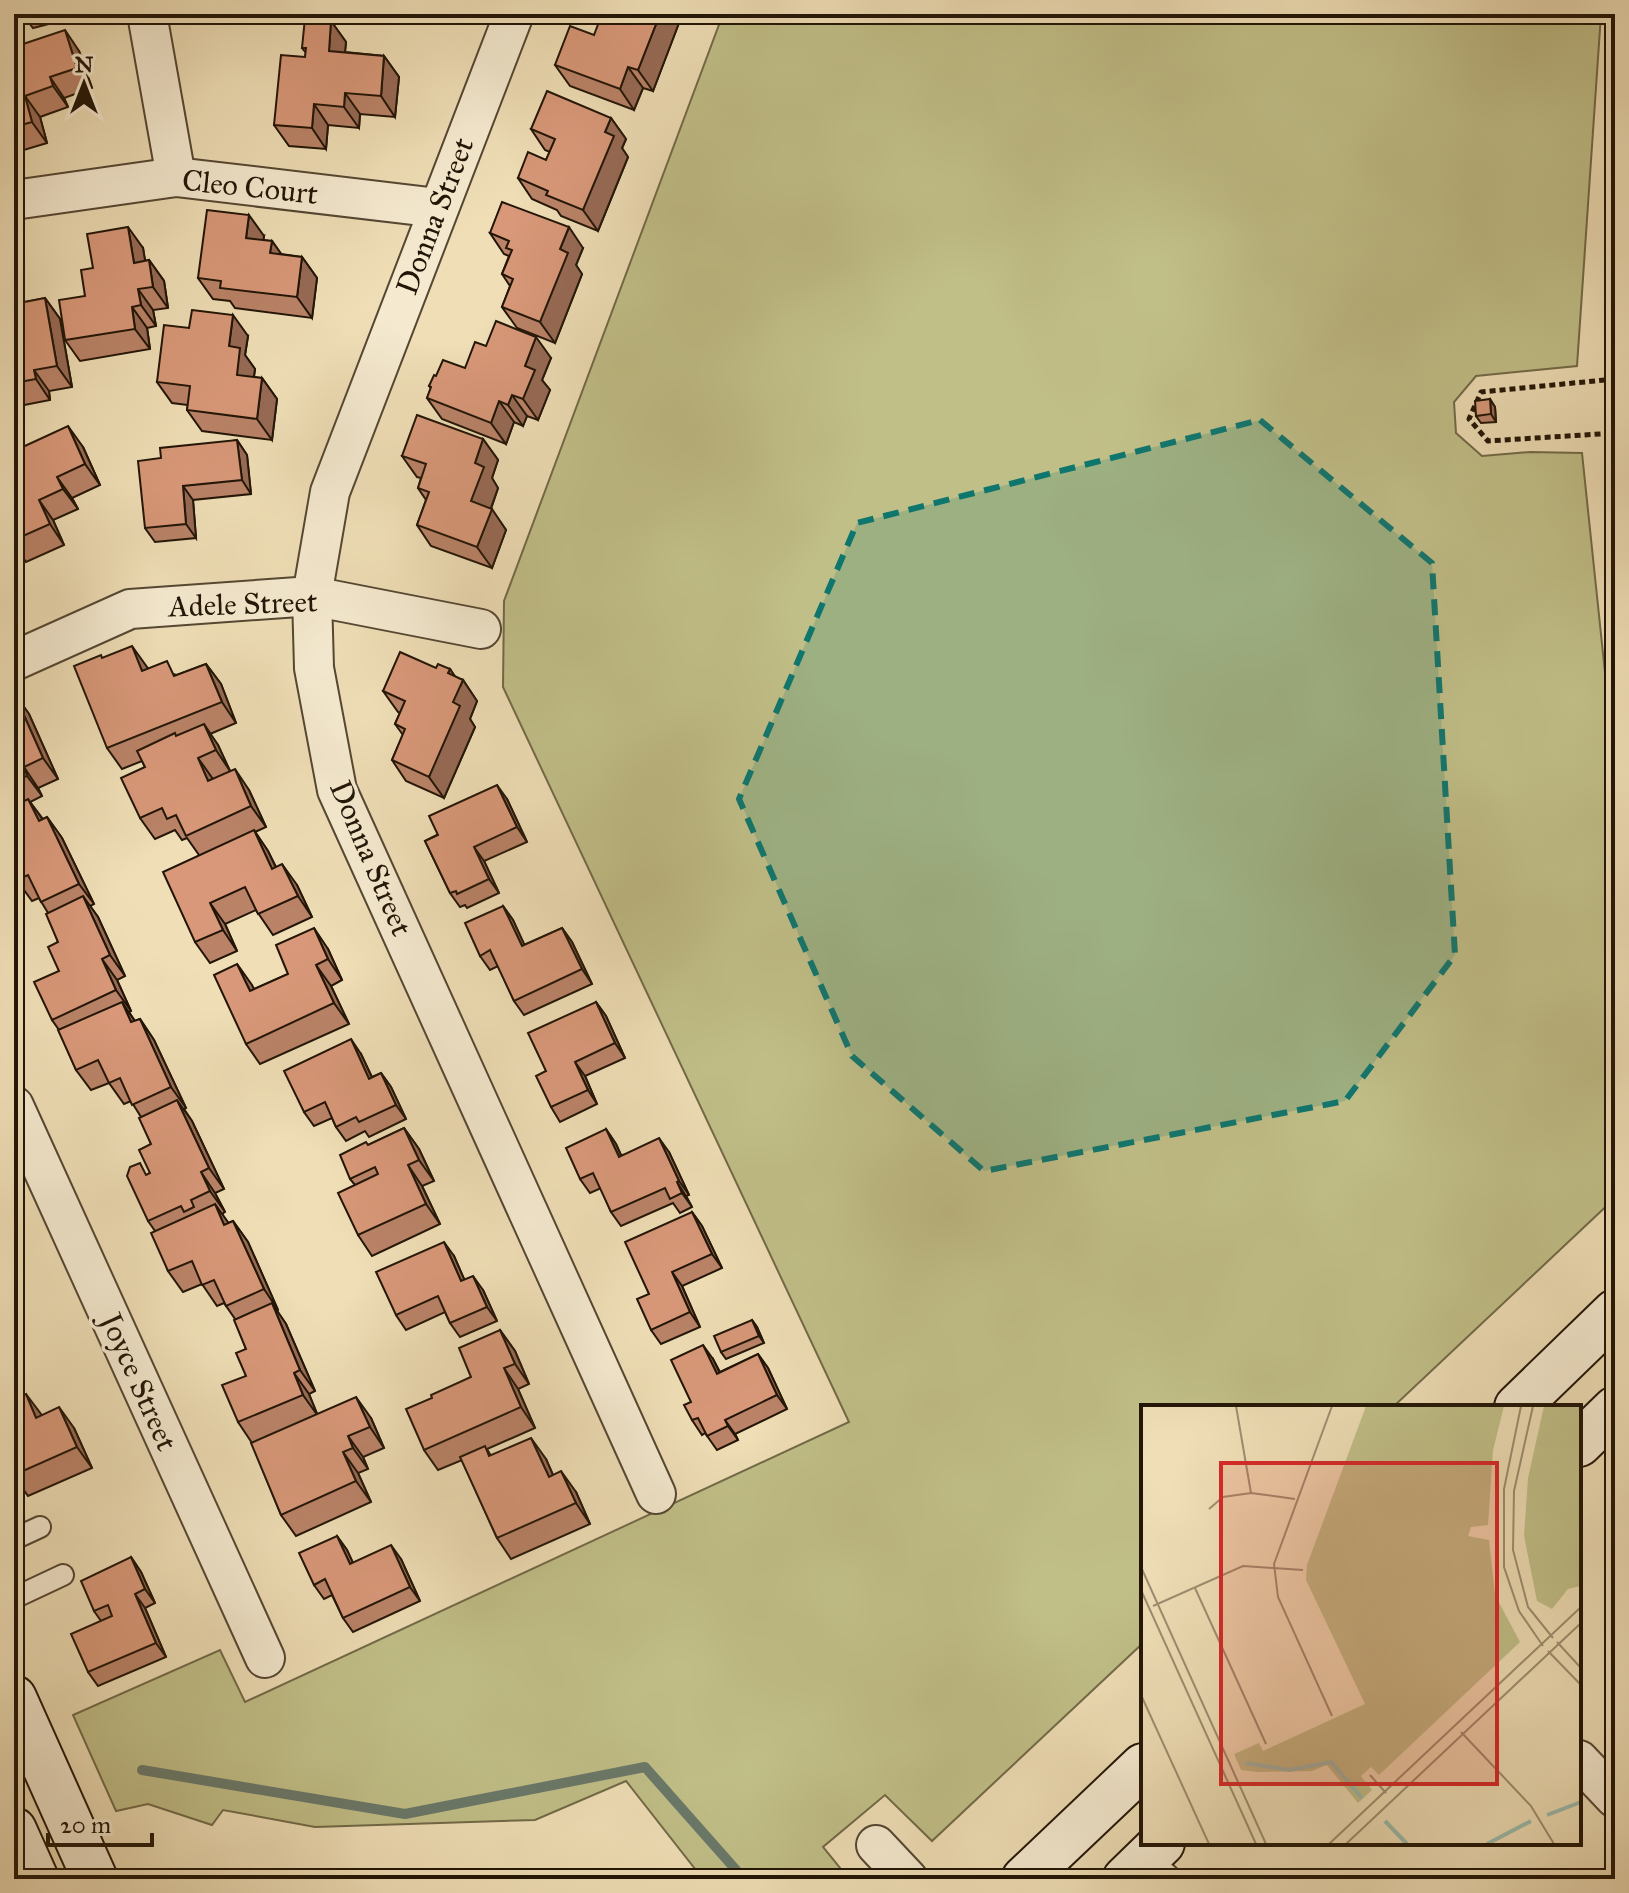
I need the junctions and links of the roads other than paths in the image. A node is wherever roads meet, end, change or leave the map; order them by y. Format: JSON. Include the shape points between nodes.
{"nodes":[{"id":1,"x":147,"y":14,"type":"edge"},
{"id":2,"x":514,"y":14,"type":"edge"},
{"id":3,"x":176,"y":177,"type":"junction"},
{"id":4,"x":14,"y":200,"type":"edge"},
{"id":5,"x":438,"y":208,"type":"junction"},
{"id":6,"x":312,"y":596,"type":"junction"},
{"id":7,"x":481,"y":629,"type":"dead end"},
{"id":8,"x":14,"y":661,"type":"edge"},
{"id":9,"x":14,"y":1106,"type":"edge"},
{"id":10,"x":1615,"y":1312,"type":"edge"},
{"id":11,"x":1519,"y":1405,"type":"edge"},
{"id":12,"x":1615,"y":1409,"type":"edge"},
{"id":13,"x":1581,"y":1442,"type":"edge"},
{"id":14,"x":656,"y":1494,"type":"dead end"},
{"id":15,"x":40,"y":1527,"type":"dead end"},
{"id":16,"x":14,"y":1539,"type":"edge"},
{"id":17,"x":63,"y":1575,"type":"dead end"},
{"id":18,"x":14,"y":1598,"type":"edge"},
{"id":19,"x":265,"y":1658,"type":"dead end"},
{"id":20,"x":14,"y":1698,"type":"edge"},
{"id":21,"x":1581,"y":1762,"type":"edge"},
{"id":22,"x":1141,"y":1768,"type":"edge"},
{"id":23,"x":1615,"y":1798,"type":"edge"},
{"id":24,"x":14,"y":1830,"type":"edge"},
{"id":25,"x":876,"y":1845,"type":"dead end"},
{"id":26,"x":36,"y":1879,"type":"edge"},
{"id":27,"x":95,"y":1879,"type":"edge"},
{"id":28,"x":908,"y":1879,"type":"edge"},
{"id":29,"x":1024,"y":1879,"type":"edge"}],
"edges":[{"from":1,"to":3,"type":"street"},
{"from":2,"to":5,"type":"street","name":"Donna Street"},
{"from":3,"to":4,"type":"street","name":"Cleo Court"},
{"from":3,"to":5,"type":"street","name":"Cleo Court"},
{"from":5,"to":6,"type":"street","name":"Donna Street","via":[[330,492]]},
{"from":6,"to":7,"type":"street","name":"Adele Street"},
{"from":6,"to":8,"type":"street","name":"Adele Street","via":[[130,609]]},
{"from":6,"to":14,"type":"street","name":"Donna Street","via":[[314,668],[337,790]]},
{"from":9,"to":19,"type":"street","name":"Joyce Street"},
{"from":10,"to":11,"type":"main road"},
{"from":12,"to":13,"type":"main road"},
{"from":15,"to":16,"type":"lane"},
{"from":17,"to":18,"type":"lane"},
{"from":20,"to":27,"type":"main road"},
{"from":21,"to":23,"type":"street"},
{"from":22,"to":29,"type":"main road"},
{"from":24,"to":26,"type":"main road"},
{"from":25,"to":28,"type":"street"}]}
